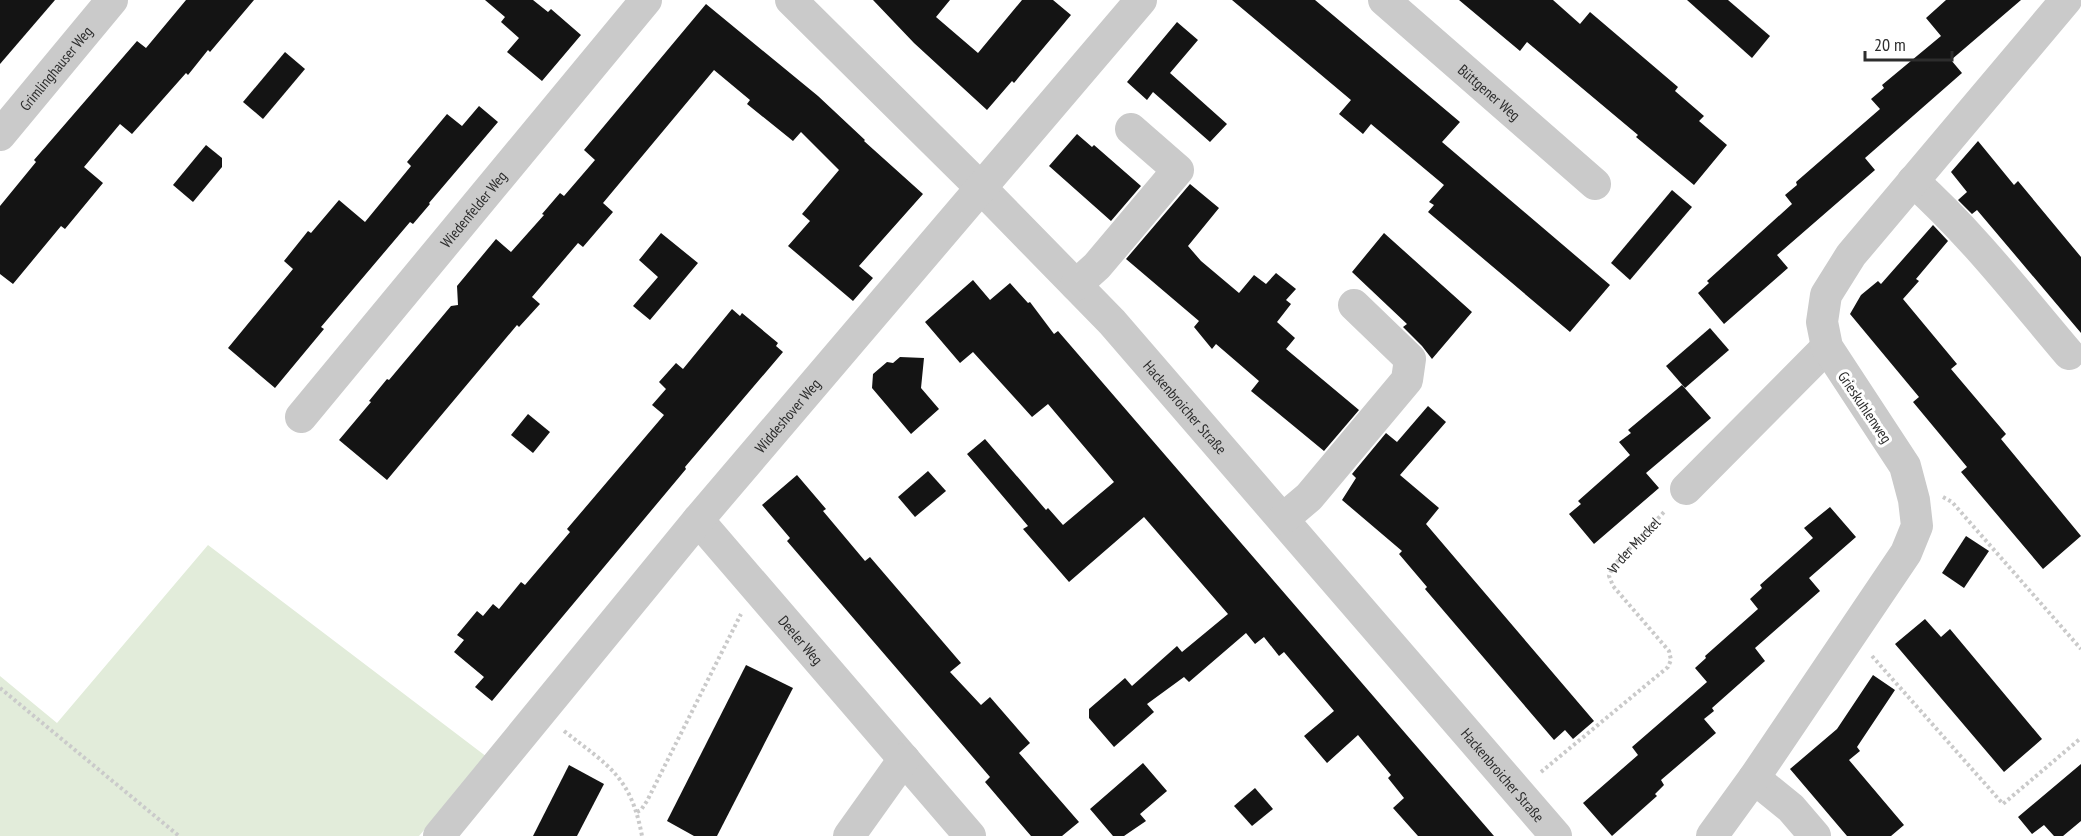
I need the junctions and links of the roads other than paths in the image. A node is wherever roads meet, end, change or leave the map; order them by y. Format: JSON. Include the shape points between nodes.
{"nodes":[{"id":1,"x":112,"y":0,"type":"edge"},
{"id":2,"x":645,"y":0,"type":"edge"},
{"id":3,"x":791,"y":0,"type":"edge"},
{"id":4,"x":1141,"y":0,"type":"edge"},
{"id":5,"x":1384,"y":0,"type":"edge"},
{"id":6,"x":2067,"y":0,"type":"edge"},
{"id":7,"x":1131,"y":129,"type":"dead end"},
{"id":8,"x":0,"y":135,"type":"edge"},
{"id":9,"x":1913,"y":181,"type":"junction"},
{"id":10,"x":1595,"y":184,"type":"dead end"},
{"id":11,"x":981,"y":188,"type":"junction"},
{"id":12,"x":1076,"y":285,"type":"junction"},
{"id":13,"x":1354,"y":305,"type":"dead end"},
{"id":14,"x":1827,"y":347,"type":"junction"},
{"id":15,"x":2069,"y":354,"type":"dead end"},
{"id":16,"x":301,"y":417,"type":"dead end"},
{"id":17,"x":1686,"y":489,"type":"road end"},
{"id":18,"x":1283,"y":519,"type":"junction"},
{"id":19,"x":698,"y":520,"type":"junction"},
{"id":20,"x":904,"y":759,"type":"junction"},
{"id":21,"x":1754,"y":778,"type":"junction"},
{"id":22,"x":439,"y":836,"type":"edge"},
{"id":23,"x":849,"y":836,"type":"edge"},
{"id":24,"x":970,"y":836,"type":"edge"},
{"id":25,"x":1556,"y":836,"type":"edge"},
{"id":26,"x":1712,"y":836,"type":"edge"},
{"id":27,"x":1815,"y":836,"type":"edge"}],
"edges":[{"from":1,"to":8,"type":"street","name":"Grimlinghauser Weg"},
{"from":2,"to":16,"type":"street","name":"Wiedenfelder Weg"},
{"from":3,"to":11,"type":"street","name":"Hackenbroicher Straße"},
{"from":4,"to":11,"type":"street","name":"Widdeshover Weg"},
{"from":5,"to":10,"type":"street","name":"Büttgener Weg"},
{"from":6,"to":9,"type":"street","name":"Grieskuhlenweg"},
{"from":7,"to":12,"type":"street","via":[[1179,170]]},
{"from":9,"to":14,"type":"street","name":"Grieskuhlenweg","via":[[1851,255],[1826,295],[1822,322]]},
{"from":9,"to":15,"type":"street","via":[[1985,256]]},
{"from":11,"to":12,"type":"street","name":"Hackenbroicher Straße"},
{"from":11,"to":19,"type":"street","name":"Widdeshover Weg"},
{"from":12,"to":18,"type":"street","name":"Hackenbroicher Straße"},
{"from":13,"to":18,"type":"street","via":[[1410,359],[1407,380],[1309,497]]},
{"from":14,"to":17,"type":"street"},
{"from":14,"to":21,"type":"street","name":"Grieskuhlenweg","via":[[1905,466],[1917,526],[1906,553]]},
{"from":18,"to":25,"type":"street","name":"Hackenbroicher Straße"},
{"from":19,"to":20,"type":"street","name":"Deeler Weg"},
{"from":19,"to":22,"type":"street","name":"Widdeshover Weg"},
{"from":20,"to":23,"type":"street"},
{"from":20,"to":24,"type":"street","name":"Deeler Weg"},
{"from":21,"to":26,"type":"street","name":"Grieskuhlenweg"},
{"from":21,"to":27,"type":"street","via":[[1791,808]]}]}
